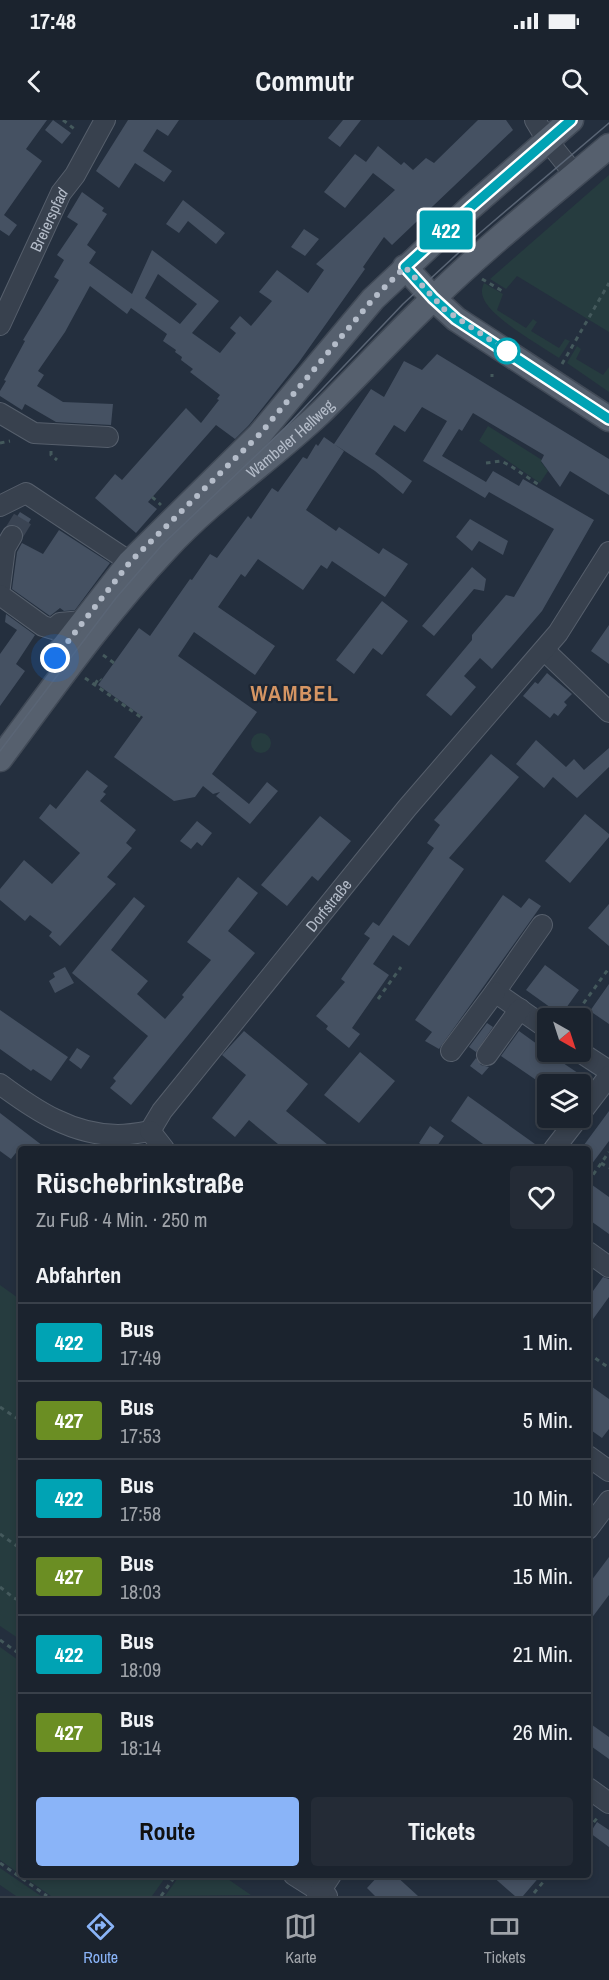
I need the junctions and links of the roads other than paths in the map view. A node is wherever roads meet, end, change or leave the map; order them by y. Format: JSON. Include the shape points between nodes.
{"nodes":[{"id":1,"x":105,"y":120,"type":"edge"},
{"id":2,"x":535,"y":120,"type":"edge"},
{"id":3,"x":571,"y":120,"type":"edge"},
{"id":4,"x":547,"y":140,"type":"junction"},
{"id":5,"x":609,"y":146,"type":"edge"},
{"id":6,"x":574,"y":174,"type":"junction"},
{"id":7,"x":405,"y":267,"type":"junction"},
{"id":8,"x":433,"y":298,"type":"junction"},
{"id":9,"x":0,"y":325,"type":"edge"},
{"id":10,"x":0,"y":413,"type":"edge"},
{"id":11,"x":609,"y":419,"type":"edge"},
{"id":12,"x":108,"y":437,"type":"dead end"},
{"id":13,"x":0,"y":506,"type":"edge"},
{"id":14,"x":12,"y":536,"type":"tunnel mouth"},
{"id":15,"x":609,"y":552,"type":"edge"},
{"id":16,"x":130,"y":562,"type":"junction"},
{"id":17,"x":0,"y":587,"type":"edge"},
{"id":18,"x":0,"y":595,"type":"edge"},
{"id":19,"x":83,"y":621,"type":"junction"},
{"id":20,"x":544,"y":650,"type":"junction"},
{"id":21,"x":609,"y":712,"type":"edge"},
{"id":22,"x":0,"y":732,"type":"edge"},
{"id":23,"x":0,"y":759,"type":"edge"},
{"id":24,"x":542,"y":925,"type":"dead end"},
{"id":25,"x":495,"y":992,"type":"junction"},
{"id":26,"x":520,"y":1009,"type":"junction"},
{"id":27,"x":537,"y":1021,"type":"edge"},
{"id":28,"x":451,"y":1051,"type":"dead end"},
{"id":29,"x":487,"y":1055,"type":"dead end"},
{"id":30,"x":591,"y":1060,"type":"edge"},
{"id":31,"x":609,"y":1074,"type":"edge"},
{"id":32,"x":0,"y":1084,"type":"edge"},
{"id":33,"x":591,"y":1099,"type":"edge"},
{"id":34,"x":570,"y":1128,"type":"edge"},
{"id":35,"x":150,"y":1131,"type":"junction"},
{"id":36,"x":162,"y":1146,"type":"edge"},
{"id":37,"x":556,"y":1146,"type":"edge"},
{"id":38,"x":591,"y":1254,"type":"edge"},
{"id":39,"x":609,"y":1267,"type":"edge"},
{"id":40,"x":591,"y":1458,"type":"edge"},
{"id":41,"x":609,"y":1471,"type":"edge"},
{"id":42,"x":609,"y":1501,"type":"edge"},
{"id":43,"x":591,"y":1525,"type":"edge"},
{"id":44,"x":591,"y":1790,"type":"edge"},
{"id":45,"x":609,"y":1803,"type":"edge"},
{"id":46,"x":298,"y":1878,"type":"edge"},
{"id":47,"x":330,"y":1878,"type":"edge"},
{"id":48,"x":321,"y":1895,"type":"edge"}],
"edges":[{"from":1,"to":9,"type":"street","name":"Breierspfad","via":[[75,175],[61,192]]},
{"from":2,"to":4,"type":"street"},
{"from":3,"to":4,"type":"main road","name":"Wambeler Hellweg"},
{"from":4,"to":6,"type":"street"},
{"from":4,"to":7,"type":"main road","name":"Wambeler Hellweg"},
{"from":5,"to":6,"type":"main road","name":"Wambeler Hellweg"},
{"from":6,"to":8,"type":"main road","name":"Wambeler Hellweg"},
{"from":7,"to":8,"type":"main road"},
{"from":7,"to":16,"type":"main road","name":"Wambeler Hellweg","via":[[373,299],[260,434]]},
{"from":8,"to":11,"type":"main road","via":[[456,319]]},
{"from":8,"to":23,"type":"main road","name":"Wambeler Hellweg","via":[[318,414],[211,504],[165,549],[75,658]]},
{"from":10,"to":12,"type":"street","via":[[34,433]]},
{"from":13,"to":16,"type":"street","via":[[26,493],[31,507]]},
{"from":14,"to":17,"type":"street","via":[[5,548]]},
{"from":15,"to":20,"type":"street","name":"Dorfstraße"},
{"from":16,"to":19,"type":"main road","name":"Wambeler Hellweg"},
{"from":18,"to":19,"type":"street","via":[[53,630],[60,623]]},
{"from":19,"to":22,"type":"main road","name":"Wambeler Hellweg"},
{"from":20,"to":21,"type":"street"},
{"from":20,"to":35,"type":"street","name":"Dorfstraße","via":[[400,818],[162,1111]]},
{"from":24,"to":25,"type":"street"},
{"from":25,"to":26,"type":"street"},
{"from":25,"to":28,"type":"street"},
{"from":26,"to":27,"type":"street"},
{"from":26,"to":29,"type":"street"},
{"from":30,"to":31,"type":"street"},
{"from":31,"to":33,"type":"street"},
{"from":32,"to":35,"type":"street","via":[[31,1107],[89,1133],[119,1136]]},
{"from":34,"to":37,"type":"street"},
{"from":35,"to":36,"type":"street"},
{"from":38,"to":39,"type":"street"},
{"from":40,"to":41,"type":"street"},
{"from":42,"to":43,"type":"street"},
{"from":44,"to":45,"type":"street"},
{"from":46,"to":48,"type":"street"},
{"from":47,"to":48,"type":"street"}]}
